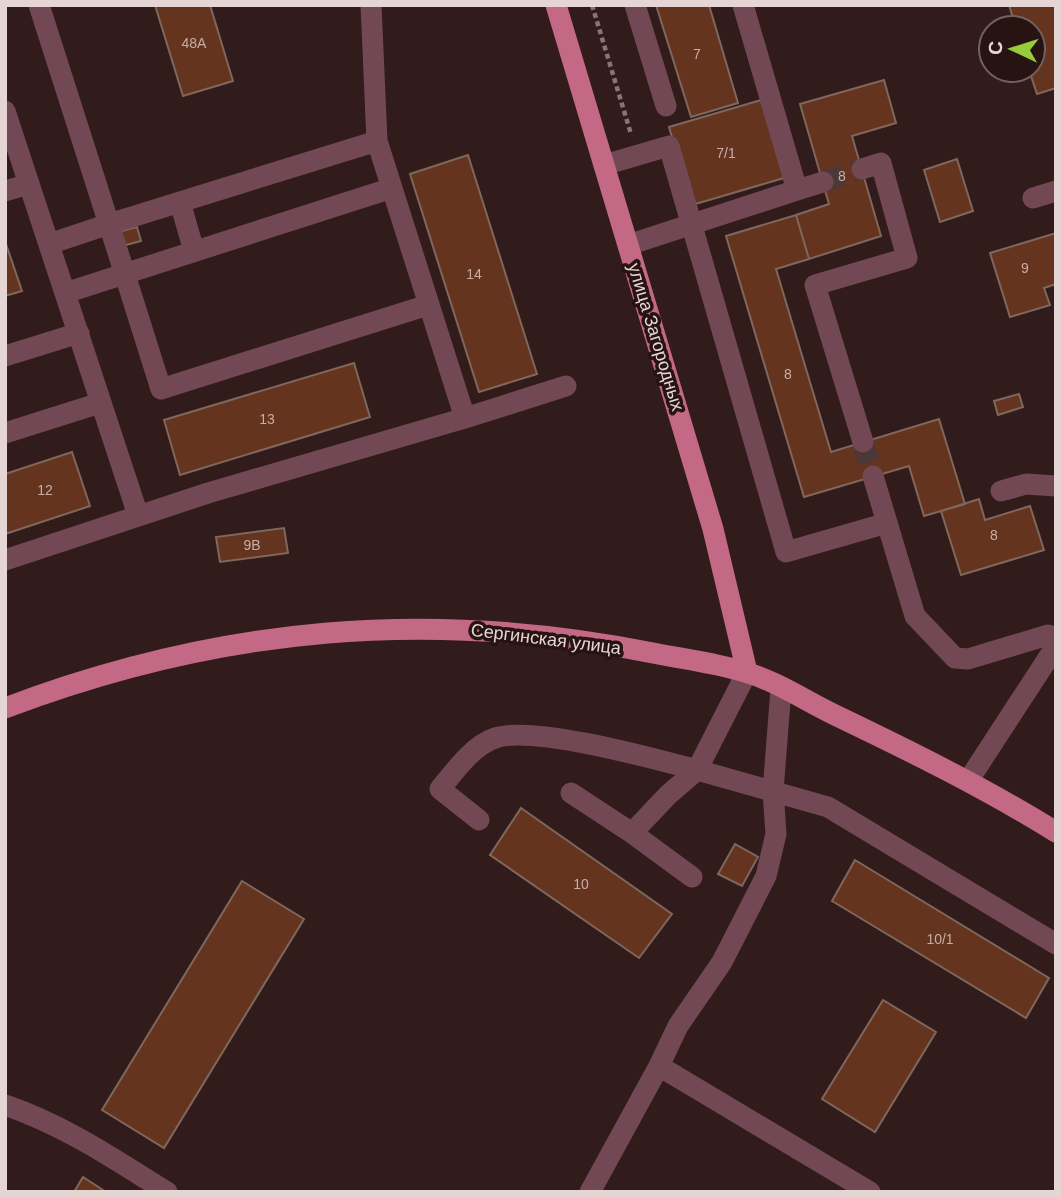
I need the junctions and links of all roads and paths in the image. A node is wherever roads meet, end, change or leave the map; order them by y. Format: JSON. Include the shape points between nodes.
{"nodes":[{"id":1,"x":39,"y":5,"type":"edge"},
{"id":2,"x":371,"y":5,"type":"edge"},
{"id":3,"x":556,"y":5,"type":"edge"},
{"id":4,"x":592,"y":5,"type":"edge"},
{"id":5,"x":635,"y":5,"type":"edge"},
{"id":6,"x":743,"y":5,"type":"edge"},
{"id":7,"x":666,"y":106,"type":"dead end"},
{"id":8,"x":5,"y":111,"type":"edge"},
{"id":9,"x":377,"y":141,"type":"junction"},
{"id":10,"x":638,"y":155,"type":"junction"},
{"id":11,"x":604,"y":166,"type":"junction"},
{"id":12,"x":862,"y":169,"type":"tunnel mouth"},
{"id":13,"x":823,"y":182,"type":"tunnel mouth"},
{"id":14,"x":29,"y":184,"type":"junction"},
{"id":15,"x":392,"y":188,"type":"junction"},
{"id":16,"x":797,"y":190,"type":"junction"},
{"id":17,"x":5,"y":191,"type":"edge"},
{"id":18,"x":1056,"y":191,"type":"edge"},
{"id":19,"x":1033,"y":198,"type":"dead end"},
{"id":20,"x":180,"y":202,"type":"junction"},
{"id":21,"x":694,"y":223,"type":"junction"},
{"id":22,"x":109,"y":225,"type":"junction"},
{"id":23,"x":49,"y":244,"type":"junction"},
{"id":24,"x":628,"y":245,"type":"junction"},
{"id":25,"x":194,"y":251,"type":"junction"},
{"id":26,"x":124,"y":273,"type":"junction"},
{"id":27,"x":65,"y":293,"type":"junction"},
{"id":28,"x":428,"y":304,"type":"junction"},
{"id":29,"x":79,"y":333,"type":"junction"},
{"id":30,"x":5,"y":356,"type":"edge"},
{"id":31,"x":566,"y":386,"type":"dead end"},
{"id":32,"x":100,"y":403,"type":"junction"},
{"id":33,"x":465,"y":418,"type":"junction"},
{"id":34,"x":5,"y":433,"type":"edge"},
{"id":35,"x":863,"y":442,"type":"tunnel mouth"},
{"id":36,"x":873,"y":476,"type":"tunnel mouth"},
{"id":37,"x":1056,"y":486,"type":"edge"},
{"id":38,"x":1001,"y":491,"type":"dead end"},
{"id":39,"x":138,"y":515,"type":"junction"},
{"id":40,"x":887,"y":523,"type":"junction"},
{"id":41,"x":5,"y":560,"type":"edge"},
{"id":42,"x":1056,"y":639,"type":"edge"},
{"id":43,"x":1056,"y":646,"type":"edge"},
{"id":44,"x":747,"y":672,"type":"junction"},
{"id":45,"x":781,"y":689,"type":"junction"},
{"id":46,"x":5,"y":708,"type":"edge"},
{"id":47,"x":698,"y":770,"type":"junction"},
{"id":48,"x":968,"y":781,"type":"junction"},
{"id":49,"x":774,"y":791,"type":"junction"},
{"id":50,"x":571,"y":793,"type":"dead end"},
{"id":51,"x":479,"y":820,"type":"dead end"},
{"id":52,"x":1056,"y":832,"type":"edge"},
{"id":53,"x":632,"y":833,"type":"junction"},
{"id":54,"x":692,"y":877,"type":"dead end"},
{"id":55,"x":1056,"y":944,"type":"edge"},
{"id":56,"x":659,"y":1066,"type":"junction"},
{"id":57,"x":5,"y":1105,"type":"edge"},
{"id":58,"x":167,"y":1192,"type":"edge"},
{"id":59,"x":590,"y":1192,"type":"edge"},
{"id":60,"x":870,"y":1192,"type":"edge"}],
"edges":[{"from":1,"to":22,"type":"lane"},
{"from":2,"to":9,"type":"lane"},
{"from":3,"to":11,"type":"main road","name":"улица Загородных"},
{"from":4,"to":10,"type":"path"},
{"from":5,"to":7,"type":"lane"},
{"from":6,"to":16,"type":"lane"},
{"from":8,"to":14,"type":"lane"},
{"from":9,"to":15,"type":"lane"},
{"from":9,"to":20,"type":"lane"},
{"from":10,"to":11,"type":"lane"},
{"from":10,"to":21,"type":"lane","via":[[669,146]]},
{"from":11,"to":24,"type":"main road","name":"улица Загородных"},
{"from":12,"to":35,"type":"lane","via":[[881,163],[907,258],[815,285]]},
{"from":13,"to":16,"type":"lane"},
{"from":14,"to":17,"type":"lane"},
{"from":14,"to":23,"type":"lane"},
{"from":15,"to":25,"type":"lane"},
{"from":15,"to":28,"type":"lane"},
{"from":16,"to":21,"type":"lane"},
{"from":18,"to":19,"type":"lane"},
{"from":20,"to":22,"type":"lane"},
{"from":20,"to":25,"type":"lane"},
{"from":21,"to":24,"type":"lane"},
{"from":21,"to":40,"type":"lane","via":[[786,552]]},
{"from":22,"to":23,"type":"lane"},
{"from":22,"to":26,"type":"lane"},
{"from":23,"to":27,"type":"lane"},
{"from":24,"to":44,"type":"main road","name":"улица Загородных","via":[[713,529]]},
{"from":25,"to":26,"type":"lane"},
{"from":26,"to":27,"type":"lane"},
{"from":26,"to":28,"type":"lane","via":[[161,389]]},
{"from":27,"to":29,"type":"lane"},
{"from":28,"to":33,"type":"lane"},
{"from":29,"to":30,"type":"lane"},
{"from":29,"to":32,"type":"lane"},
{"from":31,"to":33,"type":"lane"},
{"from":32,"to":34,"type":"lane"},
{"from":32,"to":39,"type":"lane"},
{"from":33,"to":39,"type":"lane"},
{"from":36,"to":40,"type":"lane"},
{"from":37,"to":38,"type":"lane","via":[[1026,484]]},
{"from":39,"to":41,"type":"lane"},
{"from":40,"to":42,"type":"lane","via":[[915,616],[956,658],[968,659],[1048,635]]},
{"from":43,"to":48,"type":"lane"},
{"from":44,"to":45,"type":"main road","name":"Сергинская улица"},
{"from":44,"to":46,"type":"main road","name":"Сергинская улица","via":[[514,632],[418,628],[274,638],[194,650],[116,670]]},
{"from":44,"to":47,"type":"lane"},
{"from":45,"to":48,"type":"main road","name":"Сергинская улица"},
{"from":45,"to":49,"type":"lane"},
{"from":47,"to":49,"type":"lane"},
{"from":47,"to":51,"type":"lane","via":[[533,736],[496,738],[469,755],[440,789]]},
{"from":47,"to":53,"type":"lane"},
{"from":48,"to":52,"type":"main road","name":"Сергинская улица"},
{"from":49,"to":55,"type":"lane","via":[[828,807]]},
{"from":49,"to":56,"type":"lane","via":[[776,834],[766,876],[722,962],[678,1026]]},
{"from":50,"to":53,"type":"lane"},
{"from":53,"to":54,"type":"lane"},
{"from":56,"to":59,"type":"lane"},
{"from":56,"to":60,"type":"lane"},
{"from":57,"to":58,"type":"lane","via":[[79,1138]]}]}
